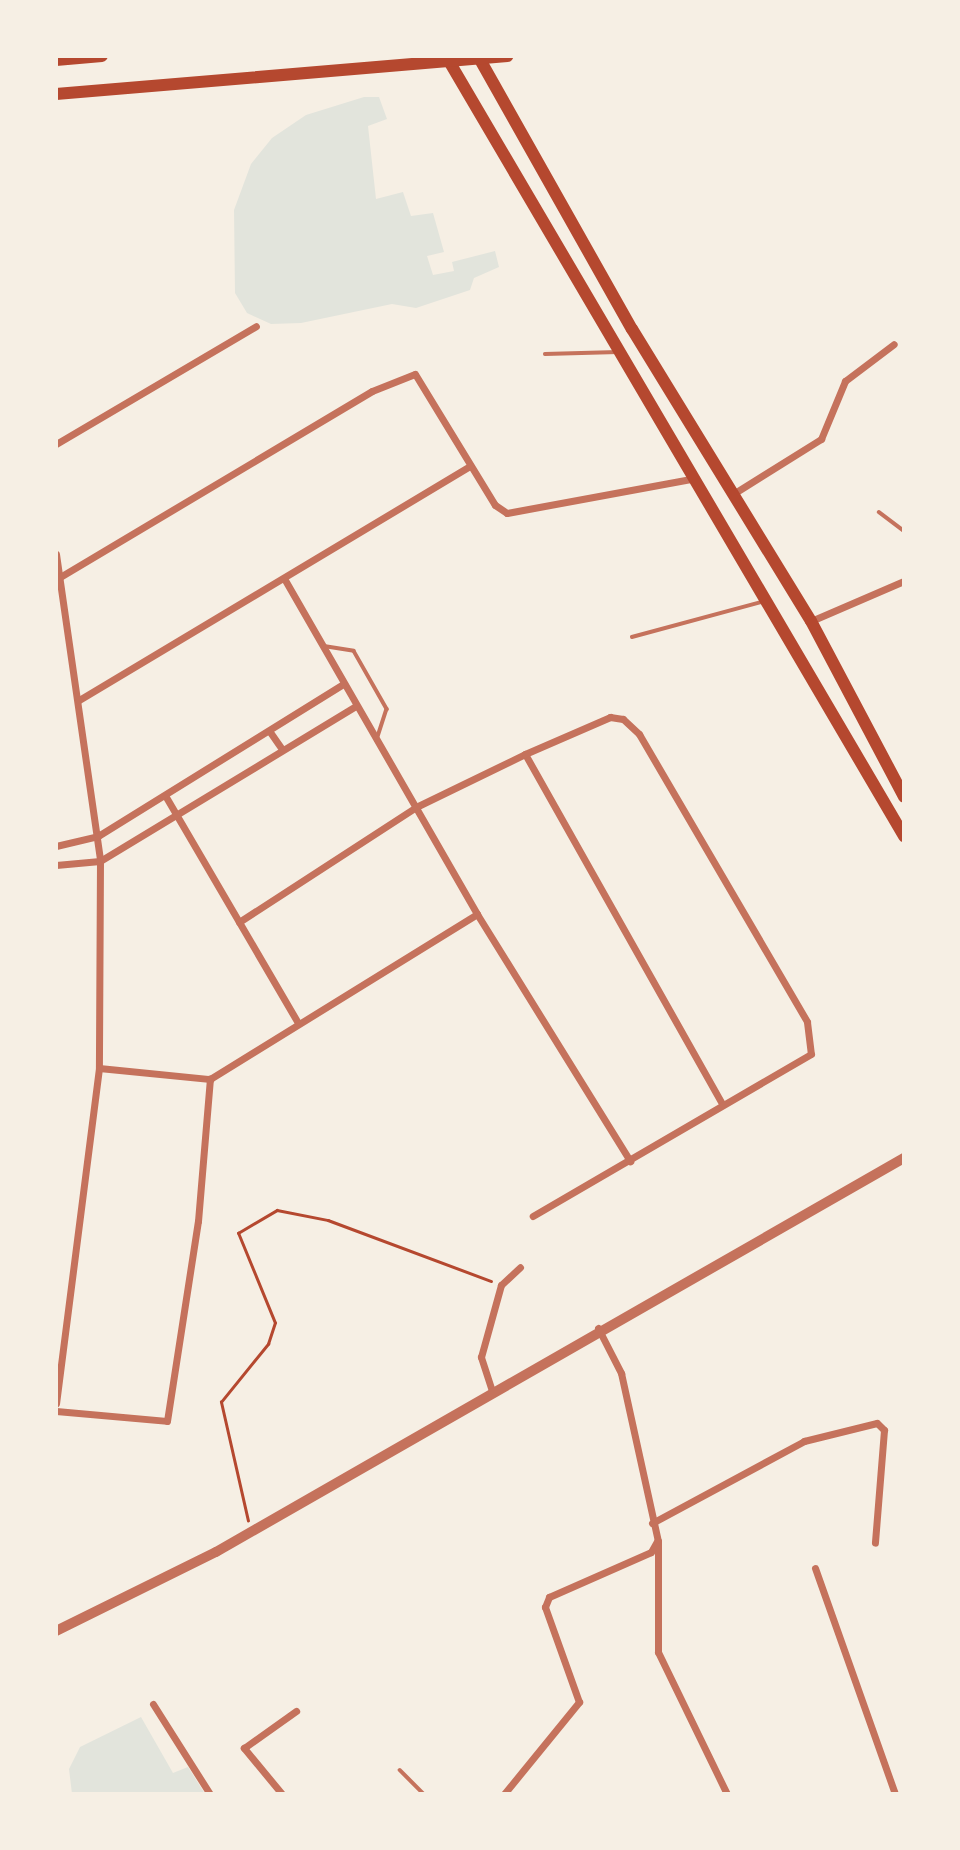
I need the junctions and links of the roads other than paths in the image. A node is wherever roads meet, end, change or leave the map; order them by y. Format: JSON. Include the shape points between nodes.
{"nodes":[{"id":1,"x":102,"y":56,"type":"edge"},
{"id":2,"x":507,"y":56,"type":"edge"},
{"id":3,"x":479,"y":58,"type":"edge"},
{"id":4,"x":56,"y":60,"type":"edge"},
{"id":5,"x":448,"y":60,"type":"edge"},
{"id":6,"x":56,"y":94,"type":"edge"},
{"id":7,"x":256,"y":326,"type":"dead end"},
{"id":8,"x":894,"y":344,"type":"dead end"},
{"id":9,"x":620,"y":352,"type":"junction"},
{"id":10,"x":545,"y":354,"type":"dead end"},
{"id":11,"x":56,"y":444,"type":"edge"},
{"id":12,"x":470,"y":466,"type":"junction"},
{"id":13,"x":695,"y":478,"type":"junction"},
{"id":14,"x":733,"y":494,"type":"junction"},
{"id":15,"x":879,"y":512,"type":"dead end"},
{"id":16,"x":904,"y":531,"type":"edge"},
{"id":17,"x":56,"y":554,"type":"edge"},
{"id":18,"x":60,"y":577,"type":"junction"},
{"id":19,"x":285,"y":580,"type":"junction"},
{"id":20,"x":904,"y":581,"type":"edge"},
{"id":21,"x":768,"y":600,"type":"junction"},
{"id":22,"x":811,"y":621,"type":"junction"},
{"id":23,"x":632,"y":637,"type":"dead end"},
{"id":24,"x":323,"y":646,"type":"junction"},
{"id":25,"x":343,"y":684,"type":"junction"},
{"id":26,"x":79,"y":700,"type":"junction"},
{"id":27,"x":356,"y":706,"type":"junction"},
{"id":28,"x":270,"y":732,"type":"junction"},
{"id":29,"x":377,"y":742,"type":"junction"},
{"id":30,"x":282,"y":749,"type":"junction"},
{"id":31,"x":525,"y":754,"type":"junction"},
{"id":32,"x":166,"y":797,"type":"junction"},
{"id":33,"x":904,"y":797,"type":"edge"},
{"id":34,"x":416,"y":807,"type":"junction"},
{"id":35,"x":180,"y":815,"type":"junction"},
{"id":36,"x":98,"y":836,"type":"junction"},
{"id":37,"x":904,"y":836,"type":"edge"},
{"id":38,"x":56,"y":846,"type":"edge"},
{"id":39,"x":100,"y":861,"type":"junction"},
{"id":40,"x":56,"y":865,"type":"edge"},
{"id":41,"x":477,"y":914,"type":"junction"},
{"id":42,"x":239,"y":922,"type":"junction"},
{"id":43,"x":298,"y":1023,"type":"junction"},
{"id":44,"x":99,"y":1068,"type":"junction"},
{"id":45,"x":210,"y":1079,"type":"junction"},
{"id":46,"x":722,"y":1103,"type":"junction"},
{"id":47,"x":904,"y":1158,"type":"edge"},
{"id":48,"x":630,"y":1161,"type":"junction"},
{"id":49,"x":533,"y":1216,"type":"dead end"},
{"id":50,"x":520,"y":1267,"type":"dead end"},
{"id":51,"x":598,"y":1328,"type":"junction"},
{"id":52,"x":492,"y":1391,"type":"junction"},
{"id":53,"x":56,"y":1403,"type":"edge"},
{"id":54,"x":56,"y":1411,"type":"edge"},
{"id":55,"x":652,"y":1522,"type":"junction"},
{"id":56,"x":658,"y":1541,"type":"junction"},
{"id":57,"x":875,"y":1543,"type":"dead end"},
{"id":58,"x":815,"y":1567,"type":"dead end"},
{"id":59,"x":56,"y":1631,"type":"edge"},
{"id":60,"x":153,"y":1704,"type":"dead end"},
{"id":61,"x":296,"y":1711,"type":"dead end"},
{"id":62,"x":400,"y":1770,"type":"dead end"},
{"id":63,"x":210,"y":1794,"type":"edge"},
{"id":64,"x":282,"y":1794,"type":"edge"},
{"id":65,"x":424,"y":1794,"type":"edge"},
{"id":66,"x":504,"y":1794,"type":"edge"},
{"id":67,"x":727,"y":1794,"type":"edge"},
{"id":68,"x":895,"y":1794,"type":"edge"}],
"edges":[{"from":1,"to":4,"type":"main road"},
{"from":2,"to":3,"type":"main road"},
{"from":3,"to":5,"type":"main road"},
{"from":3,"to":14,"type":"main road"},
{"from":5,"to":6,"type":"main road"},
{"from":5,"to":9,"type":"main road"},
{"from":7,"to":11,"type":"street"},
{"from":8,"to":14,"type":"street","via":[[845,380],[821,439]]},
{"from":9,"to":10,"type":"lane"},
{"from":9,"to":13,"type":"main road"},
{"from":12,"to":13,"type":"street","via":[[495,505],[518,514]]},
{"from":12,"to":18,"type":"street","via":[[415,374],[372,391]]},
{"from":12,"to":19,"type":"street"},
{"from":13,"to":21,"type":"main road"},
{"from":14,"to":22,"type":"main road"},
{"from":15,"to":16,"type":"lane"},
{"from":17,"to":18,"type":"street"},
{"from":18,"to":26,"type":"street"},
{"from":19,"to":24,"type":"street"},
{"from":19,"to":26,"type":"street"},
{"from":20,"to":22,"type":"street"},
{"from":21,"to":23,"type":"lane"},
{"from":21,"to":37,"type":"main road"},
{"from":22,"to":33,"type":"main road"},
{"from":24,"to":25,"type":"street"},
{"from":24,"to":29,"type":"lane","via":[[354,651],[387,709]]},
{"from":25,"to":27,"type":"street"},
{"from":25,"to":28,"type":"street"},
{"from":26,"to":36,"type":"street"},
{"from":27,"to":29,"type":"street"},
{"from":27,"to":30,"type":"street"},
{"from":28,"to":30,"type":"street"},
{"from":28,"to":32,"type":"street"},
{"from":29,"to":34,"type":"street"},
{"from":30,"to":35,"type":"street"},
{"from":31,"to":34,"type":"street"},
{"from":31,"to":46,"type":"street"},
{"from":31,"to":46,"type":"street","via":[[610,717],[623,719],[639,734],[807,1022],[811,1054]]},
{"from":32,"to":35,"type":"street"},
{"from":32,"to":36,"type":"street"},
{"from":34,"to":41,"type":"street"},
{"from":34,"to":42,"type":"street"},
{"from":35,"to":39,"type":"street"},
{"from":35,"to":42,"type":"street"},
{"from":36,"to":38,"type":"street"},
{"from":36,"to":39,"type":"street"},
{"from":39,"to":40,"type":"street"},
{"from":39,"to":44,"type":"street"},
{"from":41,"to":43,"type":"street"},
{"from":41,"to":48,"type":"street"},
{"from":42,"to":43,"type":"street"},
{"from":43,"to":45,"type":"street"},
{"from":44,"to":45,"type":"street"},
{"from":44,"to":53,"type":"street"},
{"from":45,"to":54,"type":"street","via":[[198,1221],[167,1421]]},
{"from":46,"to":48,"type":"street"},
{"from":47,"to":51,"type":"street"},
{"from":48,"to":49,"type":"street"},
{"from":50,"to":52,"type":"street","via":[[501,1285],[481,1357]]},
{"from":51,"to":52,"type":"street"},
{"from":51,"to":55,"type":"street","via":[[621,1373]]},
{"from":52,"to":59,"type":"street","via":[[251,1530]]},
{"from":55,"to":56,"type":"street"},
{"from":55,"to":57,"type":"street","via":[[804,1441],[877,1423],[884,1430]]},
{"from":56,"to":66,"type":"street","via":[[651,1552],[549,1597],[545,1608],[579,1702]]},
{"from":56,"to":67,"type":"street","via":[[658,1652]]},
{"from":58,"to":68,"type":"street"},
{"from":60,"to":63,"type":"street"},
{"from":61,"to":64,"type":"street","via":[[243,1754]]},
{"from":62,"to":65,"type":"lane"}]}
